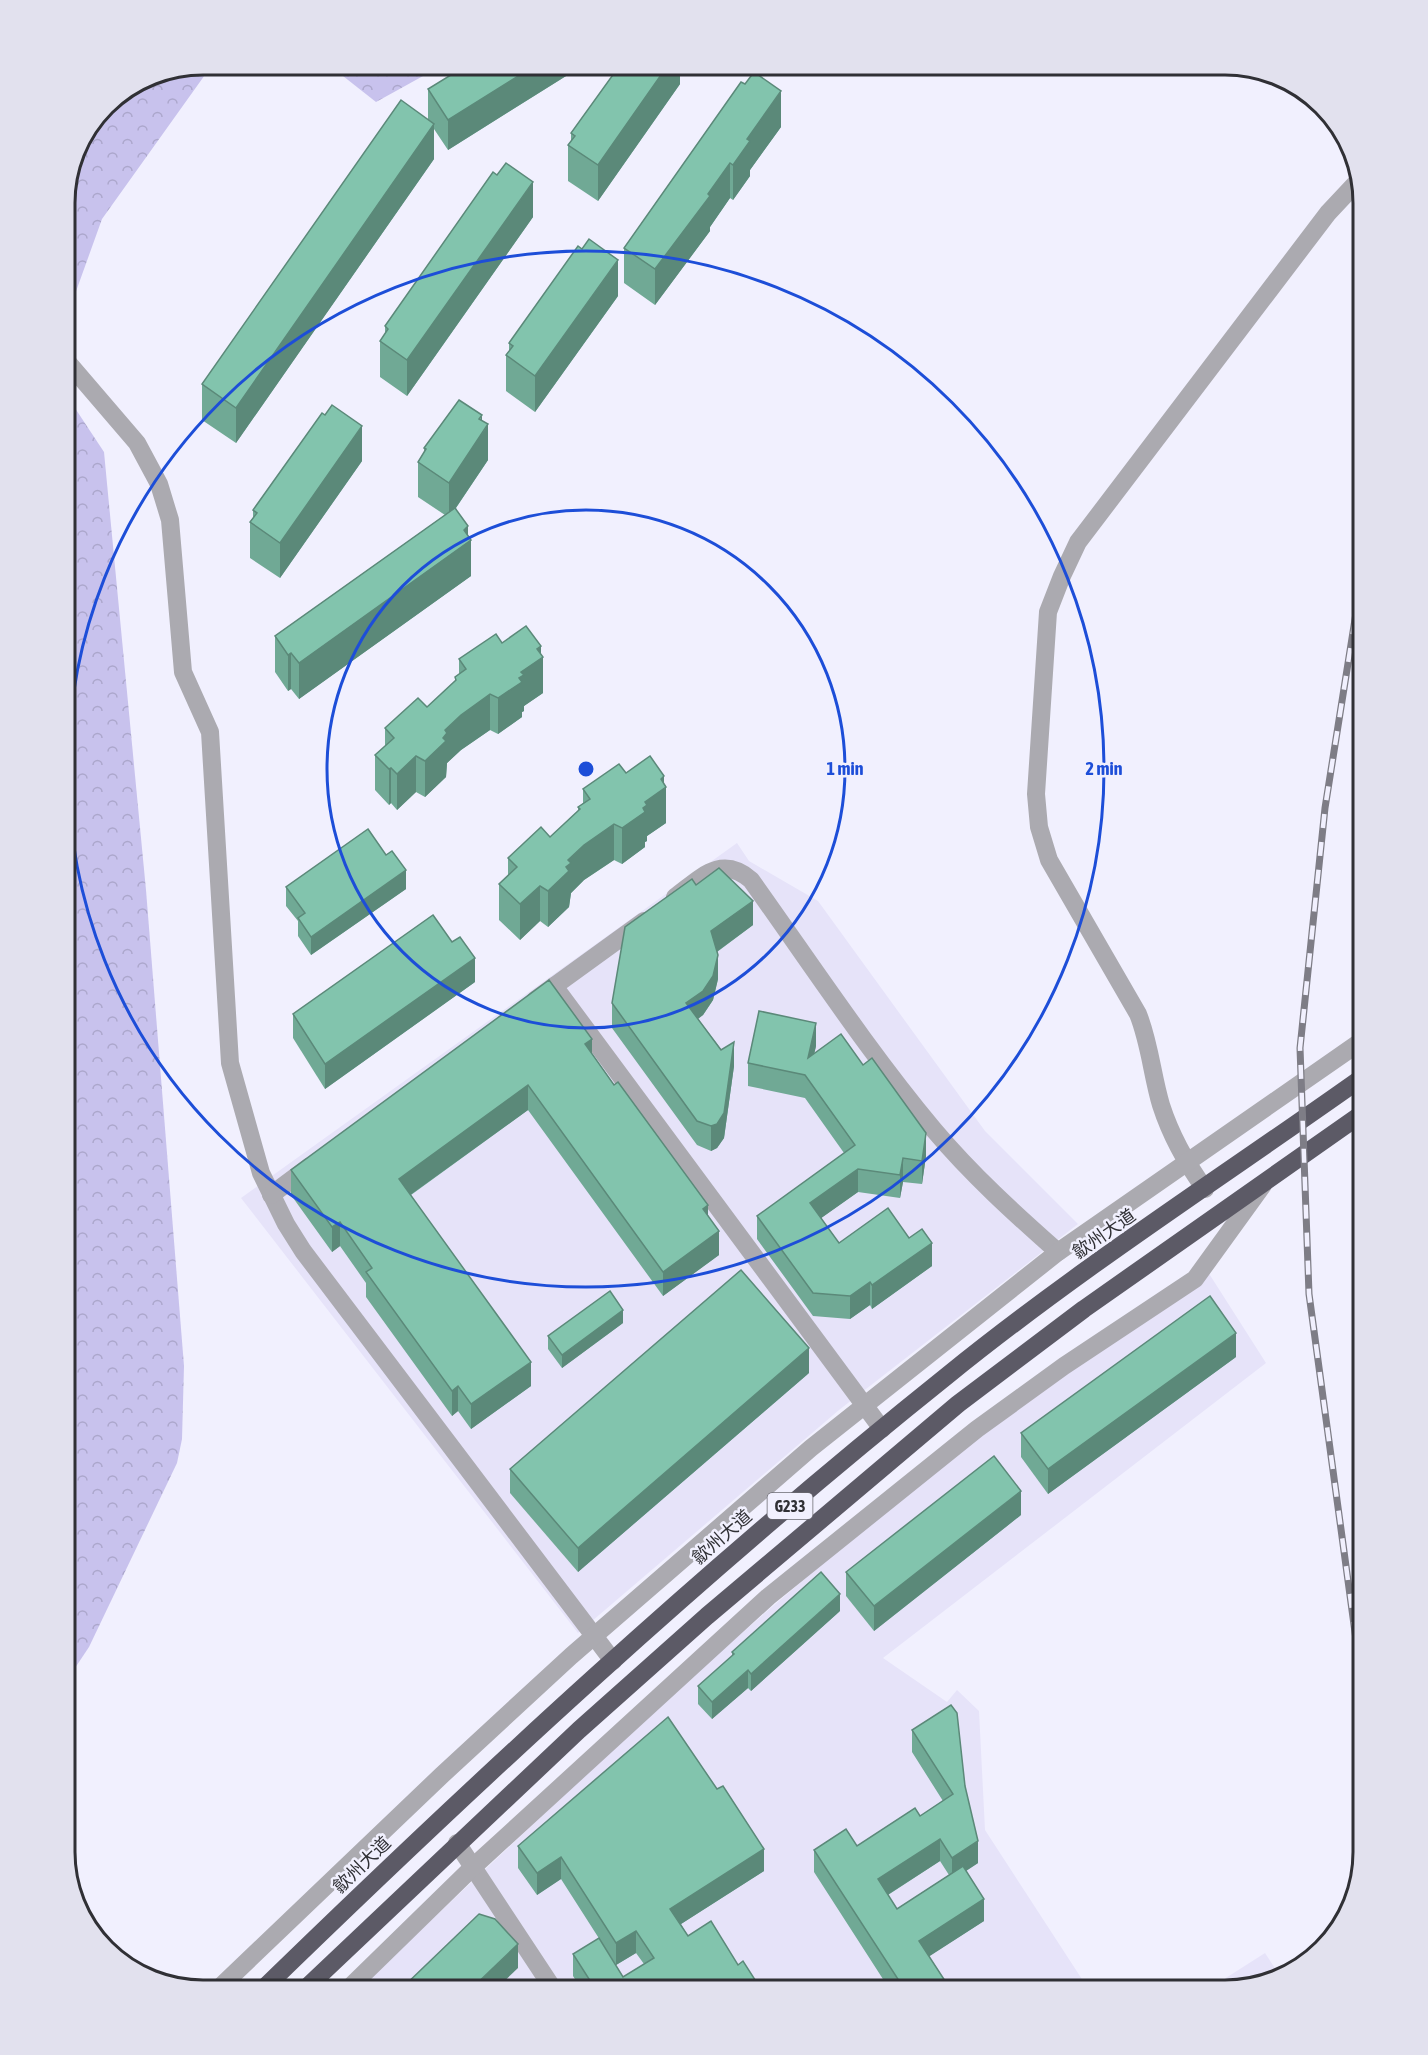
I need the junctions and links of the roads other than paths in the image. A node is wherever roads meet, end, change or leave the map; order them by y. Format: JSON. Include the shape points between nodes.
{"nodes":[{"id":1,"x":1352,"y":187,"type":"edge"},
{"id":2,"x":75,"y":371,"type":"edge"},
{"id":3,"x":554,"y":986,"type":"junction"},
{"id":4,"x":516,"y":1014,"type":"edge"},
{"id":5,"x":1353,"y":1048,"type":"edge"},
{"id":6,"x":1353,"y":1085,"type":"edge"},
{"id":7,"x":1353,"y":1121,"type":"edge"},
{"id":8,"x":327,"y":1154,"type":"edge"},
{"id":9,"x":1187,"y":1163,"type":"junction"},
{"id":10,"x":1266,"y":1182,"type":"junction"},
{"id":11,"x":1205,"y":1189,"type":"junction"},
{"id":12,"x":271,"y":1196,"type":"junction"},
{"id":13,"x":1058,"y":1251,"type":"junction"},
{"id":14,"x":864,"y":1405,"type":"junction"},
{"id":15,"x":882,"y":1429,"type":"junction"},
{"id":16,"x":594,"y":1636,"type":"junction"},
{"id":17,"x":613,"y":1661,"type":"junction"},
{"id":18,"x":457,"y":1843,"type":"junction"},
{"id":19,"x":473,"y":1867,"type":"junction"},
{"id":20,"x":227,"y":1980,"type":"edge"},
{"id":21,"x":272,"y":1980,"type":"edge"},
{"id":22,"x":314,"y":1980,"type":"edge"},
{"id":23,"x":357,"y":1980,"type":"edge"},
{"id":24,"x":547,"y":1980,"type":"edge"}],
"edges":[{"from":1,"to":9,"type":"street","via":[[1328,213],[1078,542],[1048,612],[1036,794],[1041,835],[1049,860],[1138,1014],[1161,1104]]},
{"from":2,"to":12,"type":"street","via":[[137,443],[159,484],[170,520],[183,672],[210,732],[230,1063],[253,1150]]},
{"from":3,"to":4,"type":"street"},
{"from":3,"to":13,"type":"street","via":[[714,869],[730,868],[745,874],[934,1131],[1003,1203]]},
{"from":3,"to":14,"type":"street"},
{"from":5,"to":9,"type":"street"},
{"from":6,"to":11,"type":"highway","name":"歙州大道","number":"G233"},
{"from":7,"to":10,"type":"highway","number":"G233"},
{"from":8,"to":12,"type":"street"},
{"from":9,"to":11,"type":"street"},
{"from":9,"to":13,"type":"street"},
{"from":10,"to":18,"type":"highway","number":"G233","via":[[963,1399],[706,1616]]},
{"from":10,"to":19,"type":"street","via":[[1195,1279],[1029,1391],[838,1538],[699,1658]]},
{"from":11,"to":15,"type":"highway","name":"歙州大道","number":"G233","via":[[950,1372]]},
{"from":12,"to":16,"type":"street","via":[[303,1251]]},
{"from":13,"to":14,"type":"street"},
{"from":14,"to":15,"type":"street"},
{"from":14,"to":16,"type":"street"},
{"from":15,"to":17,"type":"highway","name":"歙州大道","number":"G233"},
{"from":16,"to":17,"type":"street"},
{"from":16,"to":20,"type":"street"},
{"from":17,"to":21,"type":"highway","name":"歙州大道","number":"G233","via":[[448,1811]]},
{"from":18,"to":19,"type":"street"},
{"from":18,"to":22,"type":"highway","number":"G233"},
{"from":19,"to":23,"type":"street"},
{"from":19,"to":24,"type":"street"}]}
